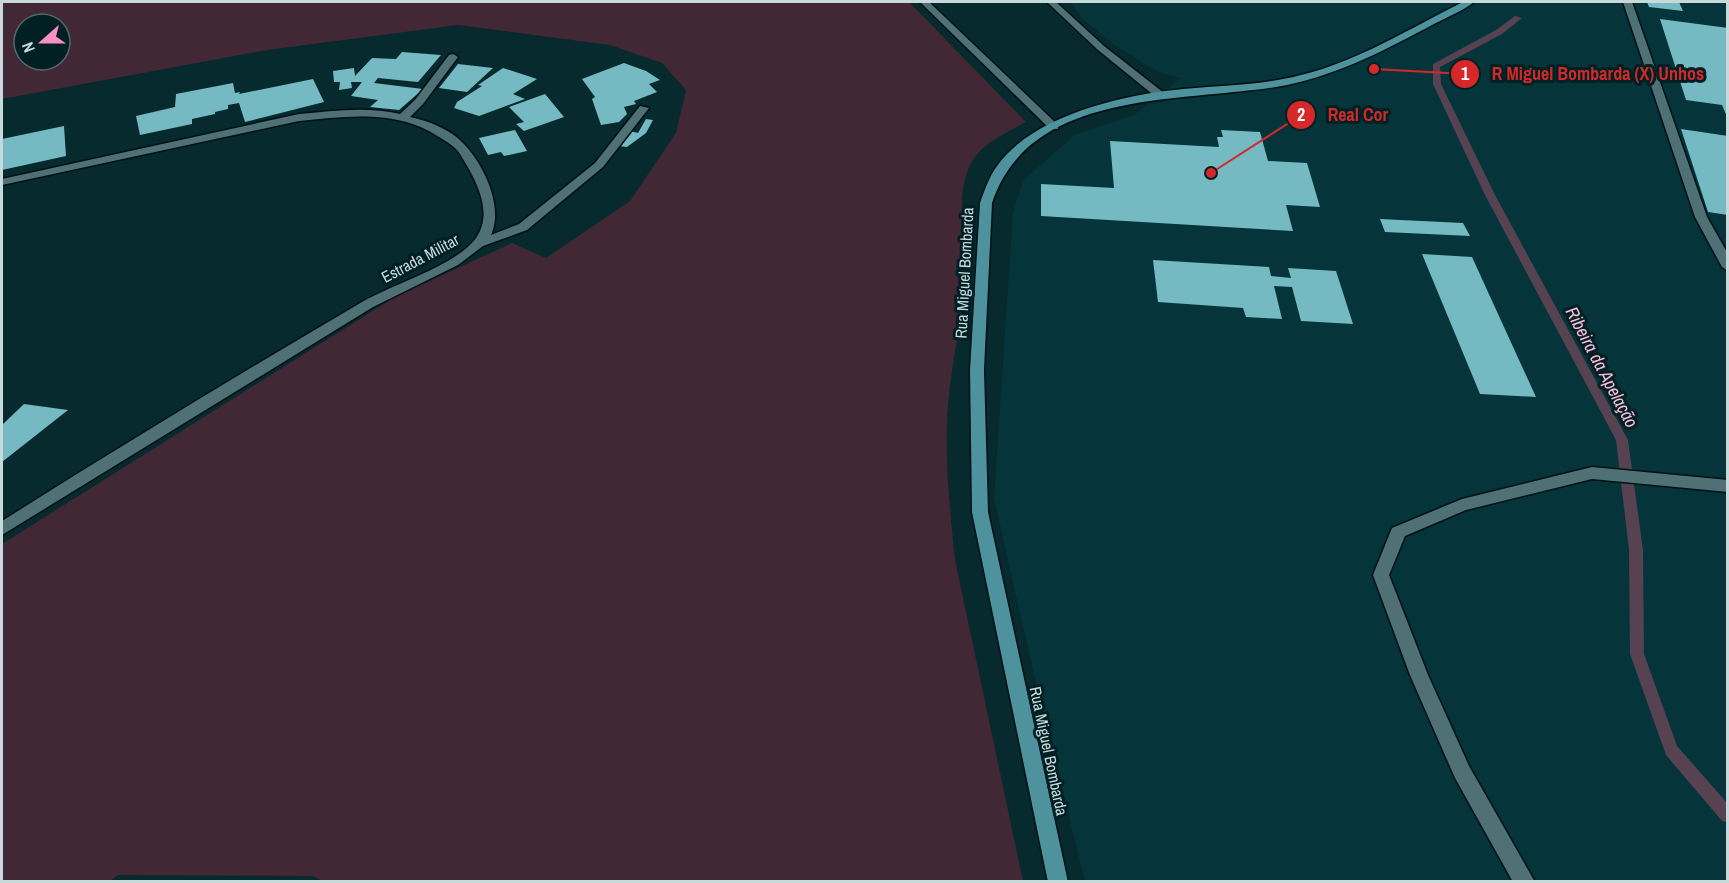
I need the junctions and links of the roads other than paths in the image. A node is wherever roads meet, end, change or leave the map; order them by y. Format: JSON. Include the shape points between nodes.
{"nodes":[{"id":1,"x":924,"y":2,"type":"edge"},
{"id":2,"x":1051,"y":2,"type":"edge"},
{"id":3,"x":1469,"y":2,"type":"edge"},
{"id":4,"x":1628,"y":2,"type":"edge"},
{"id":5,"x":453,"y":57,"type":"dead end"},
{"id":6,"x":1160,"y":95,"type":"junction"},
{"id":7,"x":644,"y":108,"type":"dead end"},
{"id":8,"x":402,"y":118,"type":"junction"},
{"id":9,"x":1054,"y":127,"type":"junction"},
{"id":10,"x":2,"y":182,"type":"edge"},
{"id":11,"x":480,"y":243,"type":"junction"},
{"id":12,"x":1728,"y":267,"type":"edge"},
{"id":13,"x":1728,"y":486,"type":"edge"},
{"id":14,"x":2,"y":529,"type":"edge"},
{"id":15,"x":1058,"y":882,"type":"edge"},
{"id":16,"x":1525,"y":882,"type":"edge"}],
"edges":[{"from":1,"to":9,"type":"street"},
{"from":2,"to":6,"type":"street","via":[[1086,36]]},
{"from":3,"to":6,"type":"main road","name":"Rua Miguel Bombarda","via":[[1364,54],[1305,78],[1263,87]]},
{"from":4,"to":12,"type":"street","via":[[1701,217]]},
{"from":5,"to":8,"type":"street"},
{"from":6,"to":9,"type":"main road","name":"Rua Miguel Bombarda","via":[[1093,112]]},
{"from":7,"to":11,"type":"street","via":[[598,165],[564,194],[523,227]]},
{"from":8,"to":10,"type":"street","name":"Estrada Militar","via":[[306,114]]},
{"from":8,"to":11,"type":"street","name":"Estrada Militar","via":[[436,128],[462,146],[475,163],[486,192],[490,225]]},
{"from":9,"to":15,"type":"main road","name":"Rua Miguel Bombarda","via":[[1007,160],[994,179],[986,203],[977,370],[980,512]]},
{"from":11,"to":14,"type":"street","name":"Estrada Militar","via":[[460,258],[375,300]]},
{"from":13,"to":16,"type":"street","via":[[1592,473],[1462,505],[1398,532],[1381,575],[1462,772]]}]}
